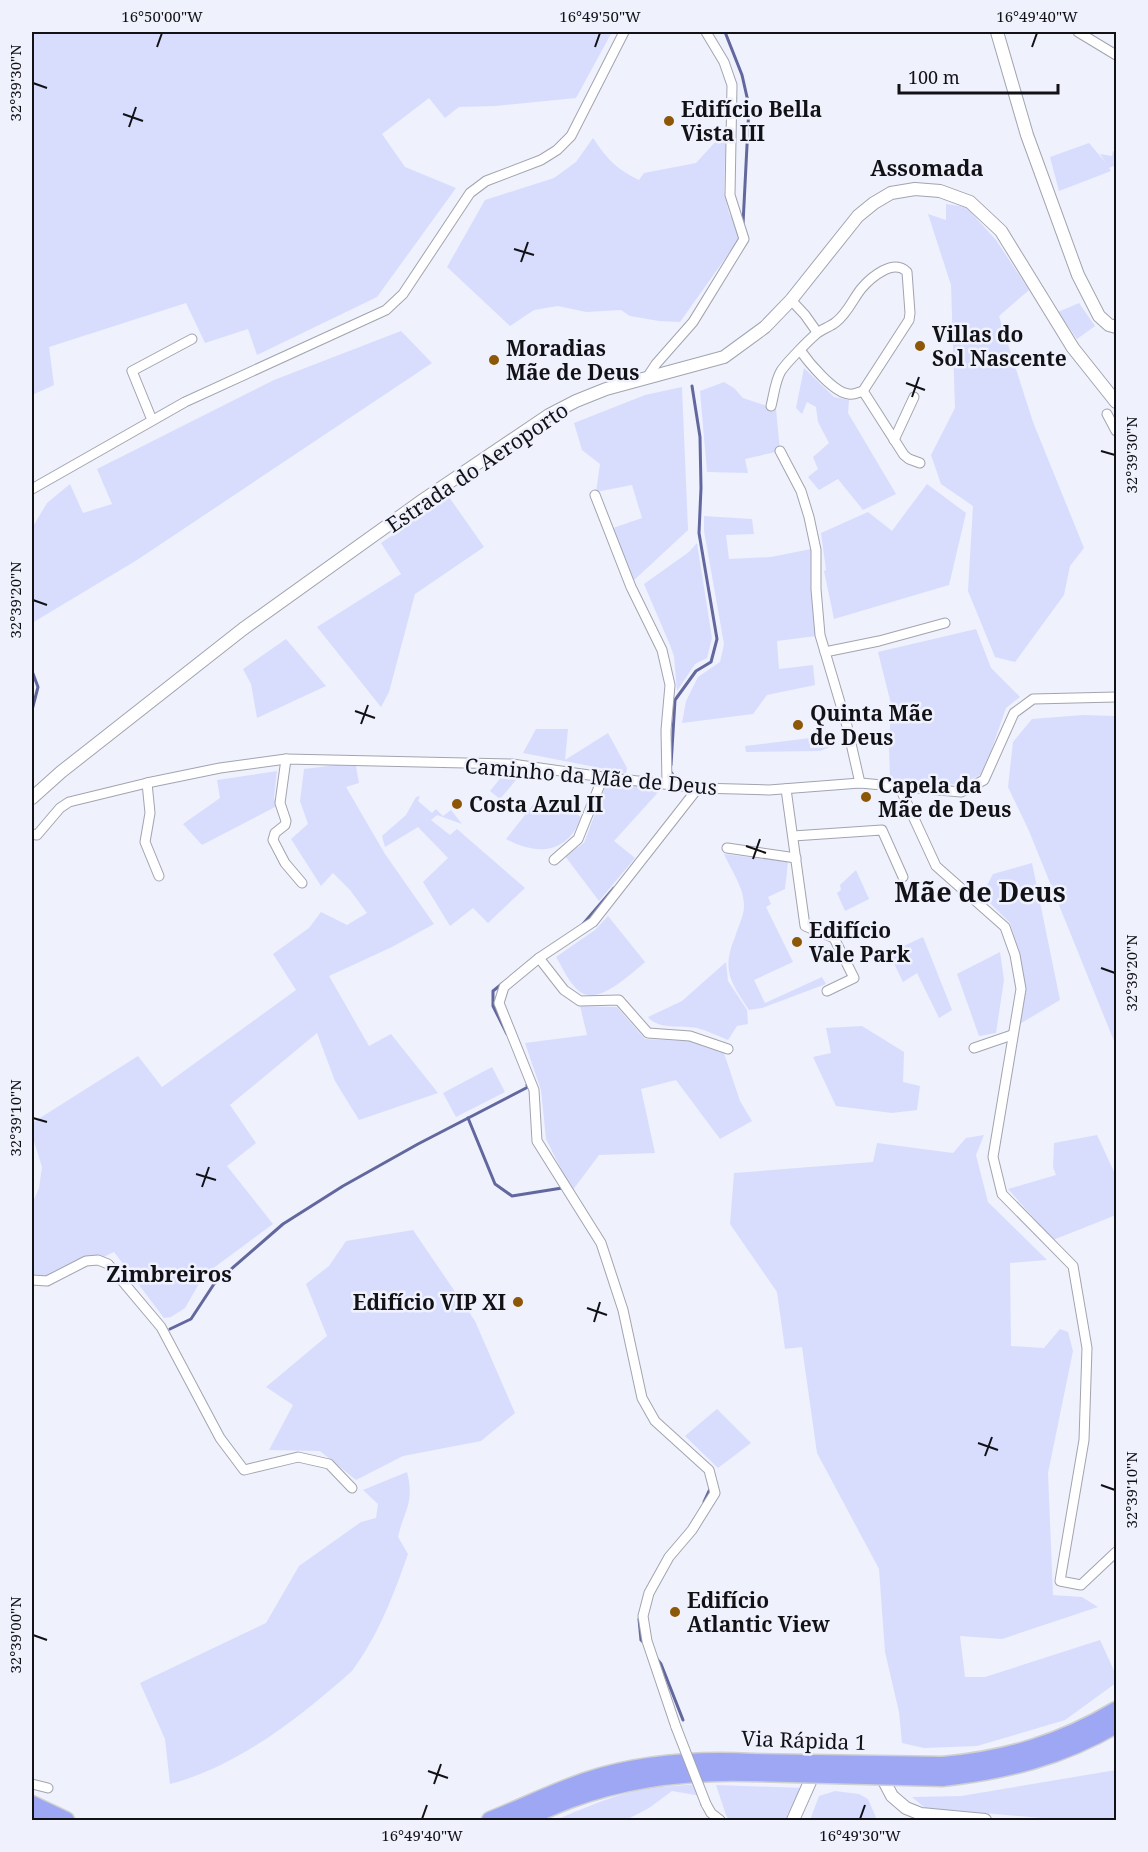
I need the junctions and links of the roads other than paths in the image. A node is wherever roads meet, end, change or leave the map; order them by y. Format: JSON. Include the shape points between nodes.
{"nodes":[{"id":1,"x":624,"y":32,"type":"edge"},
{"id":2,"x":706,"y":32,"type":"edge"},
{"id":3,"x":997,"y":32,"type":"edge"},
{"id":4,"x":1078,"y":32,"type":"edge"},
{"id":5,"x":1116,"y":54,"type":"edge"},
{"id":6,"x":791,"y":300,"type":"junction"},
{"id":7,"x":1116,"y":327,"type":"edge"},
{"id":8,"x":817,"y":332,"type":"junction"},
{"id":9,"x":192,"y":339,"type":"dead end"},
{"id":10,"x":800,"y":350,"type":"junction"},
{"id":11,"x":646,"y":379,"type":"junction"},
{"id":12,"x":863,"y":391,"type":"junction"},
{"id":13,"x":914,"y":398,"type":"dead end"},
{"id":14,"x":1116,"y":402,"type":"edge"},
{"id":15,"x":771,"y":406,"type":"dead end"},
{"id":16,"x":1107,"y":414,"type":"dead end"},
{"id":17,"x":152,"y":420,"type":"junction"},
{"id":18,"x":1116,"y":431,"type":"edge"},
{"id":19,"x":894,"y":440,"type":"junction"},
{"id":20,"x":780,"y":451,"type":"dead end"},
{"id":21,"x":920,"y":463,"type":"dead end"},
{"id":22,"x":32,"y":489,"type":"edge"},
{"id":23,"x":595,"y":495,"type":"dead end"},
{"id":24,"x":945,"y":622,"type":"dead end"},
{"id":25,"x":825,"y":652,"type":"junction"},
{"id":26,"x":1116,"y":698,"type":"edge"},
{"id":27,"x":286,"y":759,"type":"junction"},
{"id":28,"x":61,"y":772,"type":"junction"},
{"id":29,"x":603,"y":777,"type":"junction"},
{"id":30,"x":147,"y":783,"type":"junction"},
{"id":31,"x":667,"y":783,"type":"junction"},
{"id":32,"x":860,"y":783,"type":"junction"},
{"id":33,"x":898,"y":786,"type":"junction"},
{"id":34,"x":32,"y":788,"type":"edge"},
{"id":35,"x":698,"y":788,"type":"junction"},
{"id":36,"x":786,"y":789,"type":"junction"},
{"id":37,"x":32,"y":798,"type":"edge"},
{"id":38,"x":32,"y":834,"type":"edge"},
{"id":39,"x":793,"y":836,"type":"junction"},
{"id":40,"x":727,"y":848,"type":"dead end"},
{"id":41,"x":796,"y":858,"type":"junction"},
{"id":42,"x":554,"y":860,"type":"dead end"},
{"id":43,"x":159,"y":876,"type":"dead end"},
{"id":44,"x":903,"y":878,"type":"dead end"},
{"id":45,"x":302,"y":883,"type":"dead end"},
{"id":46,"x":539,"y":958,"type":"junction"},
{"id":47,"x":827,"y":991,"type":"dead end"},
{"id":48,"x":1012,"y":1035,"type":"junction"},
{"id":49,"x":974,"y":1048,"type":"dead end"},
{"id":50,"x":728,"y":1049,"type":"dead end"},
{"id":51,"x":32,"y":1280,"type":"edge"},
{"id":52,"x":352,"y":1488,"type":"dead end"},
{"id":53,"x":1116,"y":1552,"type":"edge"},
{"id":54,"x":1116,"y":1710,"type":"edge"},
{"id":55,"x":1116,"y":1725,"type":"edge"},
{"id":56,"x":752,"y":1768,"type":"junction"},
{"id":57,"x":943,"y":1771,"type":"junction"},
{"id":58,"x":32,"y":1784,"type":"edge"},
{"id":59,"x":48,"y":1788,"type":"dead end"},
{"id":60,"x":32,"y":1804,"type":"edge"},
{"id":61,"x":32,"y":1818,"type":"edge"},
{"id":62,"x":36,"y":1821,"type":"edge"},
{"id":63,"x":66,"y":1821,"type":"edge"},
{"id":64,"x":490,"y":1821,"type":"edge"},
{"id":65,"x":522,"y":1821,"type":"edge"},
{"id":66,"x":720,"y":1821,"type":"edge"},
{"id":67,"x":793,"y":1821,"type":"edge"},
{"id":68,"x":985,"y":1821,"type":"edge"}],
"edges":[{"from":1,"to":17,"type":"street","via":[[571,136],[541,160],[486,181],[470,193],[403,294],[386,310]]},
{"from":2,"to":11,"type":"street","via":[[732,85],[730,195],[744,239],[693,322]]},
{"from":3,"to":7,"type":"main road","via":[[1027,135],[1078,275],[1099,316]]},
{"from":4,"to":5,"type":"street"},
{"from":6,"to":8,"type":"street"},
{"from":6,"to":11,"type":"main road","name":"Estrada do Aeroporto","via":[[765,327],[724,357]]},
{"from":6,"to":14,"type":"main road","name":"Estrada do Aeroporto","via":[[858,216],[874,203],[891,193],[915,189],[940,191],[970,202],[1001,231],[1073,348]]},
{"from":8,"to":10,"type":"street"},
{"from":8,"to":12,"type":"street","via":[[840,319],[874,277],[898,266],[907,272],[909,320]]},
{"from":9,"to":17,"type":"street","via":[[132,371]]},
{"from":10,"to":12,"type":"street","via":[[839,391]]},
{"from":10,"to":15,"type":"street","via":[[781,370]]},
{"from":11,"to":28,"type":"main road","name":"Estrada do Aeroporto","via":[[606,389],[549,415],[243,629]]},
{"from":12,"to":19,"type":"street"},
{"from":13,"to":19,"type":"street"},
{"from":16,"to":18,"type":"street"},
{"from":17,"to":22,"type":"street"},
{"from":19,"to":21,"type":"street","via":[[909,459]]},
{"from":20,"to":25,"type":"street","via":[[810,517],[816,550],[820,635]]},
{"from":23,"to":31,"type":"street","via":[[631,587],[662,650],[670,685]]},
{"from":24,"to":25,"type":"street"},
{"from":25,"to":32,"type":"street"},
{"from":26,"to":33,"type":"street","name":"Caminho da Mãe de Deus","via":[[1033,699],[1014,713],[984,780],[961,792]]},
{"from":27,"to":29,"type":"street","name":"Caminho da Mãe de Deus","via":[[512,764]]},
{"from":27,"to":30,"type":"street","name":"Caminho da Mãe de Deus"},
{"from":27,"to":45,"type":"street","via":[[280,803],[286,821],[273,840]]},
{"from":28,"to":34,"type":"main road","name":"Estrada do Aeroporto"},
{"from":28,"to":37,"type":"main road","name":"Estrada do Aeroporto"},
{"from":29,"to":31,"type":"street","name":"Caminho da Mãe de Deus"},
{"from":29,"to":42,"type":"street","via":[[578,839]]},
{"from":30,"to":38,"type":"street","name":"Caminho da Mãe de Deus","via":[[69,802],[37,835]]},
{"from":30,"to":43,"type":"street","via":[[150,813],[145,842]]},
{"from":31,"to":35,"type":"street","name":"Caminho da Mãe de Deus"},
{"from":32,"to":33,"type":"street","name":"Caminho da Mãe de Deus"},
{"from":32,"to":36,"type":"street","name":"Caminho da Mãe de Deus"},
{"from":33,"to":48,"type":"street","via":[[936,866],[1005,927],[1021,989]]},
{"from":35,"to":36,"type":"street","name":"Caminho da Mãe de Deus"},
{"from":35,"to":46,"type":"street","via":[[593,922]]},
{"from":36,"to":39,"type":"street"},
{"from":39,"to":41,"type":"street"},
{"from":39,"to":44,"type":"street","via":[[882,830]]},
{"from":40,"to":41,"type":"street"},
{"from":41,"to":47,"type":"street","via":[[806,926],[834,938],[855,978]]},
{"from":46,"to":50,"type":"street","via":[[564,990],[580,1001],[620,1000],[648,1033],[690,1036]]},
{"from":46,"to":66,"type":"street","bridge":true,"via":[[504,987],[499,1003],[534,1090],[537,1142],[601,1244],[623,1310],[642,1398],[655,1421],[709,1470],[715,1493],[669,1557],[649,1593],[643,1616],[647,1641],[676,1727],[706,1804]]},
{"from":48,"to":49,"type":"street"},
{"from":48,"to":53,"type":"street","via":[[993,1157],[1002,1194],[1073,1266],[1087,1348],[1084,1440],[1060,1581],[1081,1585]]},
{"from":51,"to":52,"type":"street","via":[[47,1281],[87,1261],[108,1264],[160,1327],[220,1438],[244,1470],[298,1457],[329,1464]]},
{"from":54,"to":57,"type":"highway","name":"Via Rápida 1","via":[[1040,1746]]},
{"from":55,"to":57,"type":"highway","name":"Via Rápida 1","via":[[1073,1747],[1010,1768],[979,1774]]},
{"from":56,"to":57,"type":"highway","name":"Via Rápida 1","bridge":true},
{"from":56,"to":64,"type":"highway","name":"Via Rápida 1","via":[[706,1760],[615,1773],[564,1789]]},
{"from":56,"to":65,"type":"highway","name":"Via Rápida 1","via":[[643,1780],[584,1795]]},
{"from":58,"to":59,"type":"street"},
{"from":60,"to":63,"type":"highway"},
{"from":61,"to":62,"type":"highway"},
{"from":67,"to":68,"type":"main road","via":[[813,1775],[827,1763],[845,1756],[861,1760],[881,1775],[892,1796],[906,1808],[921,1814]]}]}
